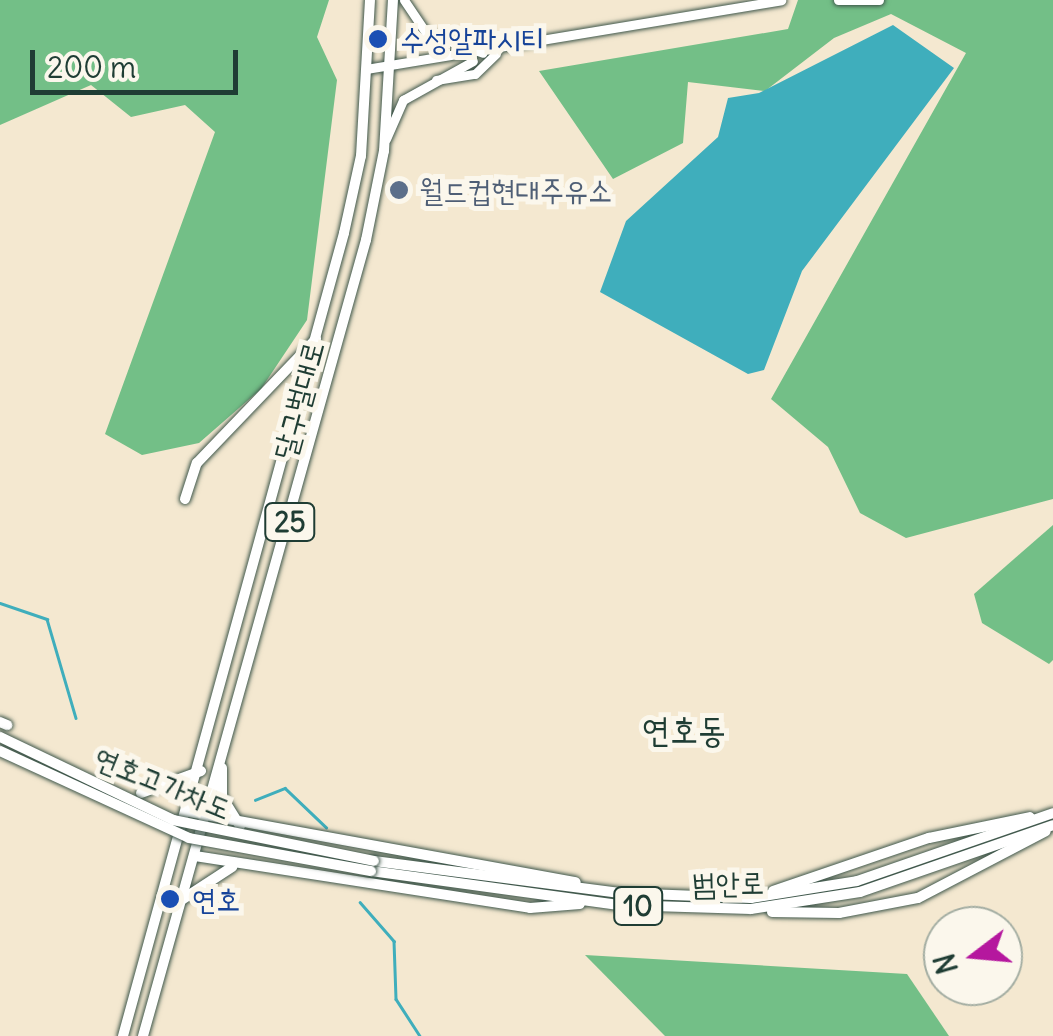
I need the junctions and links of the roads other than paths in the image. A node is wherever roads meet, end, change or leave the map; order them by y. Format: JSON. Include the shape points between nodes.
{"nodes":[{"id":1,"x":370,"y":0,"type":"edge"},
{"id":2,"x":393,"y":0,"type":"edge"},
{"id":3,"x":404,"y":0,"type":"edge"},
{"id":4,"x":781,"y":0,"type":"edge"},
{"id":5,"x":838,"y":0,"type":"edge"},
{"id":6,"x":879,"y":0,"type":"edge"},
{"id":7,"x":494,"y":54,"type":"junction"},
{"id":8,"x":366,"y":69,"type":"junction"},
{"id":9,"x":390,"y":71,"type":"junction"},
{"id":10,"x":384,"y":142,"type":"junction"},
{"id":11,"x":316,"y":338,"type":"junction"},
{"id":12,"x":185,"y":500,"type":"dead end"},
{"id":13,"x":0,"y":738,"type":"edge"},
{"id":14,"x":0,"y":750,"type":"edge"},
{"id":15,"x":222,"y":768,"type":"junction"},
{"id":16,"x":201,"y":771,"type":"junction"},
{"id":17,"x":141,"y":793,"type":"dead end"},
{"id":18,"x":190,"y":812,"type":"junction"},
{"id":19,"x":207,"y":818,"type":"junction"},
{"id":20,"x":1051,"y":820,"type":"edge"},
{"id":21,"x":241,"y":826,"type":"junction"},
{"id":22,"x":195,"y":856,"type":"junction"},
{"id":23,"x":234,"y":866,"type":"junction"},
{"id":24,"x":373,"y":866,"type":"junction"},
{"id":25,"x":605,"y":897,"type":"junction"},
{"id":26,"x":183,"y":900,"type":"junction"},
{"id":27,"x":751,"y":904,"type":"junction"},
{"id":28,"x":123,"y":1036,"type":"edge"},
{"id":29,"x":142,"y":1036,"type":"edge"}],
"edges":[{"from":1,"to":8,"type":"main road","name":"달구벌대로","number":"25"},
{"from":2,"to":9,"type":"main road","name":"달구벌대로","number":"25"},
{"from":3,"to":7,"type":"main road","via":[[436,40]]},
{"from":4,"to":7,"type":"main road"},
{"from":5,"to":6,"type":"main road"},
{"from":7,"to":9,"type":"main road"},
{"from":7,"to":10,"type":"main road","via":[[423,82],[403,100]]},
{"from":8,"to":9,"type":"main road"},
{"from":8,"to":11,"type":"main road","name":"달구벌대로","number":"25","via":[[361,156]]},
{"from":9,"to":10,"type":"main road","name":"달구벌대로","number":"25"},
{"from":10,"to":15,"type":"main road","name":"달구벌대로","number":"25"},
{"from":11,"to":12,"type":"main road","via":[[197,463]]},
{"from":11,"to":16,"type":"main road","name":"달구벌대로","number":"25"},
{"from":13,"to":24,"type":"main road","name":"연호고가차도","number":"10","bridge":true,"via":[[182,824]]},
{"from":14,"to":24,"type":"main road","name":"연호고가차도","number":"10","bridge":true,"via":[[189,838]]},
{"from":15,"to":19,"type":"main road","name":"달구벌대로","number":"25"},
{"from":15,"to":21,"type":"main road","via":[[222,797]]},
{"from":16,"to":17,"type":"main road"},
{"from":16,"to":18,"type":"main road","name":"달구벌대로","number":"25"},
{"from":18,"to":19,"type":"main road"},
{"from":18,"to":28,"type":"main road","name":"달구벌대로","number":"25"},
{"from":19,"to":21,"type":"main road"},
{"from":19,"to":22,"type":"main road","name":"달구벌대로","number":"25"},
{"from":20,"to":27,"type":"main road","name":"범안로","number":"10","via":[[902,874]]},
{"from":20,"to":27,"type":"main road","via":[[928,838]]},
{"from":20,"to":27,"type":"main road","via":[[918,898],[839,913]]},
{"from":21,"to":25,"type":"main road","via":[[534,870]]},
{"from":22,"to":23,"type":"main road"},
{"from":22,"to":26,"type":"main road","name":"달구벌대로","number":"25"},
{"from":23,"to":25,"type":"main road","via":[[530,908]]},
{"from":23,"to":26,"type":"main road"},
{"from":24,"to":25,"type":"main road","name":"범안로","number":"10"},
{"from":25,"to":27,"type":"main road","name":"범안로","number":"10"},
{"from":26,"to":29,"type":"main road","name":"달구벌대로","number":"25"}]}
